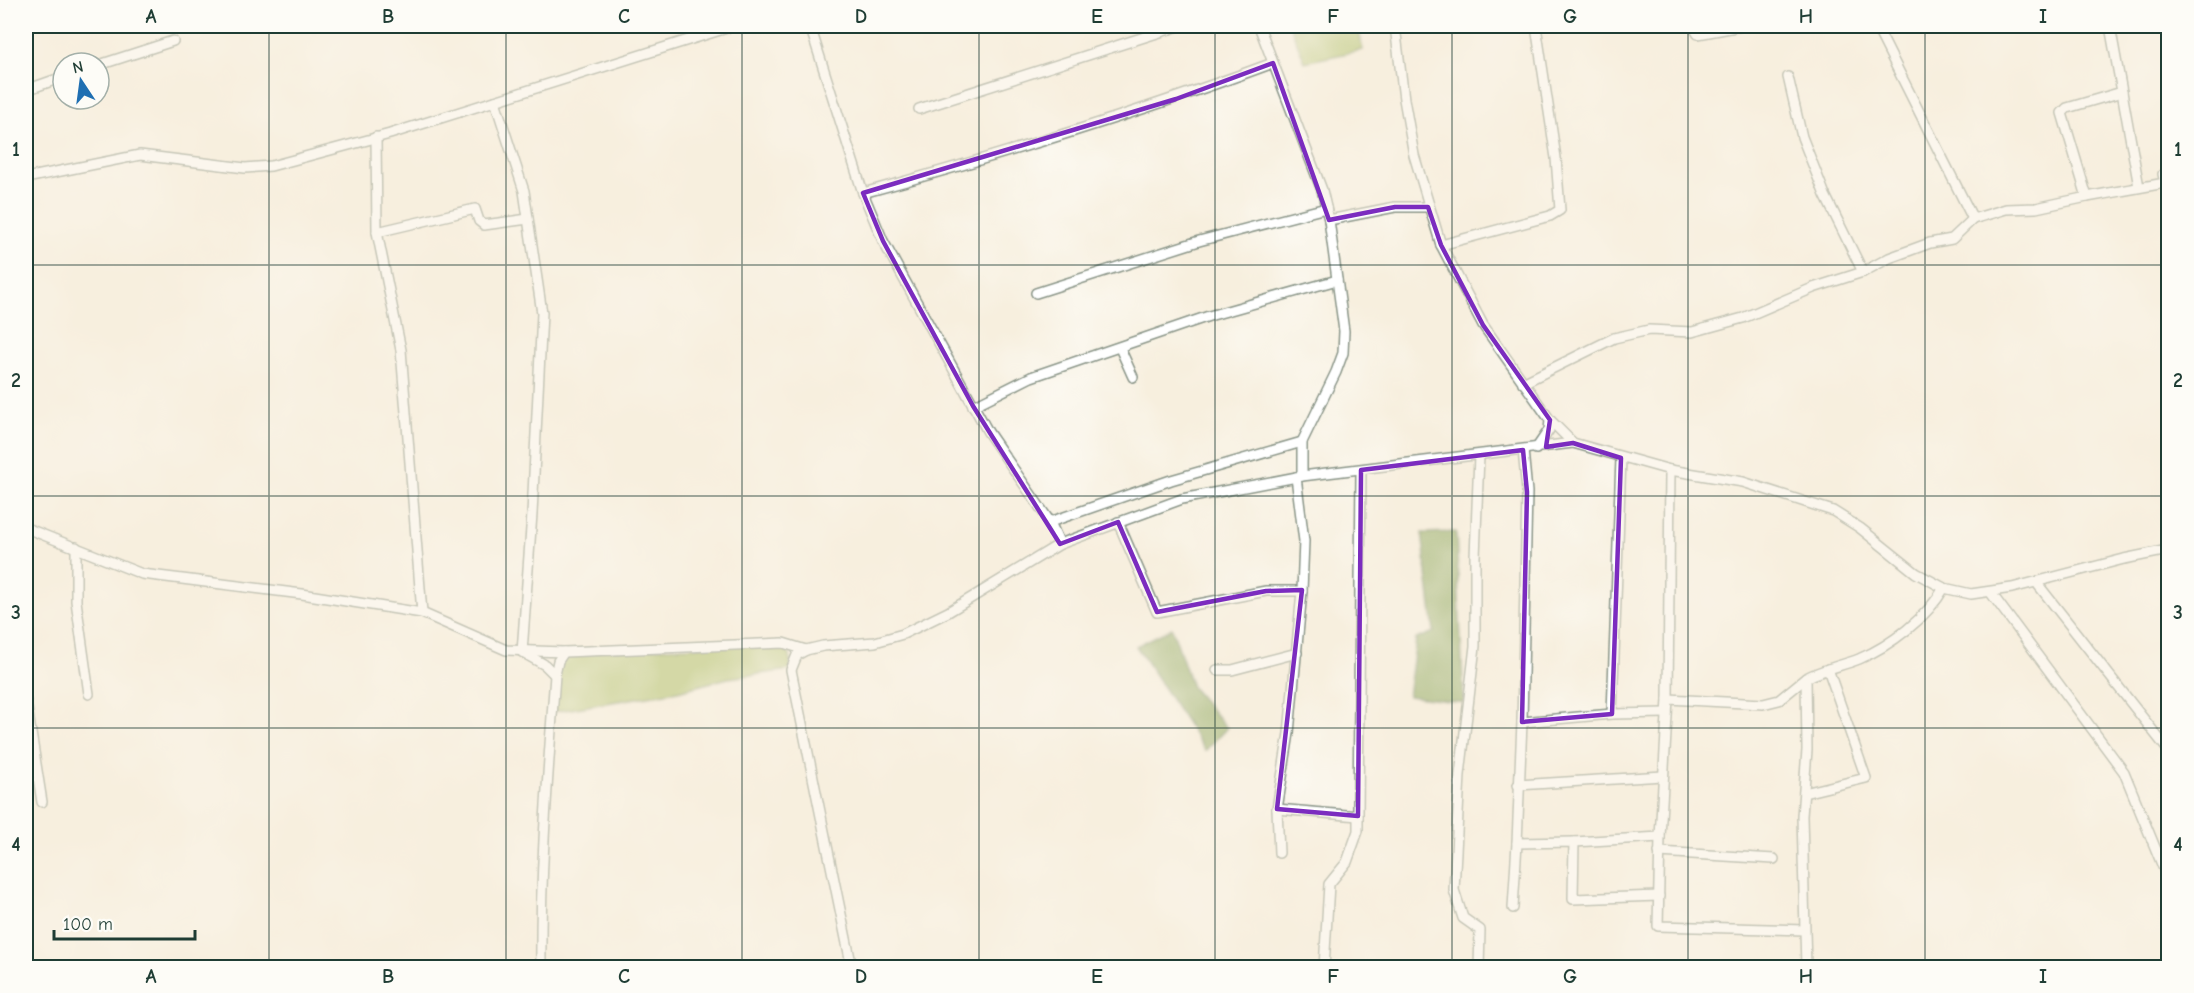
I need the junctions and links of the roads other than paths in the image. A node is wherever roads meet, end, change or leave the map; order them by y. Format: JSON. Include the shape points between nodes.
{"nodes":[{"id":1,"x":734,"y":26,"type":"edge"},
{"id":2,"x":810,"y":26,"type":"edge"},
{"id":3,"x":1179,"y":26,"type":"edge"},
{"id":4,"x":1259,"y":26,"type":"edge"},
{"id":5,"x":1395,"y":26,"type":"edge"},
{"id":6,"x":1536,"y":26,"type":"edge"},
{"id":7,"x":1693,"y":26,"type":"edge"},
{"id":8,"x":1741,"y":26,"type":"edge"},
{"id":9,"x":1876,"y":26,"type":"edge"},
{"id":10,"x":2110,"y":26,"type":"edge"},
{"id":11,"x":173,"y":41,"type":"dead end"},
{"id":12,"x":111,"y":61,"type":"edge"},
{"id":13,"x":1273,"y":63,"type":"junction"},
{"id":14,"x":1788,"y":77,"type":"dead end"},
{"id":15,"x":51,"y":81,"type":"edge"},
{"id":16,"x":26,"y":90,"type":"edge"},
{"id":17,"x":2122,"y":92,"type":"junction"},
{"id":18,"x":495,"y":101,"type":"junction"},
{"id":19,"x":919,"y":109,"type":"dead end"},
{"id":20,"x":376,"y":136,"type":"junction"},
{"id":21,"x":2163,"y":174,"type":"dead end"},
{"id":22,"x":26,"y":178,"type":"edge"},
{"id":23,"x":2139,"y":187,"type":"junction"},
{"id":24,"x":863,"y":193,"type":"junction"},
{"id":25,"x":2087,"y":197,"type":"junction"},
{"id":26,"x":1428,"y":207,"type":"junction"},
{"id":27,"x":1326,"y":208,"type":"junction"},
{"id":28,"x":528,"y":219,"type":"junction"},
{"id":29,"x":1973,"y":219,"type":"junction"},
{"id":30,"x":1329,"y":220,"type":"junction"},
{"id":31,"x":378,"y":232,"type":"junction"},
{"id":32,"x":1441,"y":245,"type":"junction"},
{"id":33,"x":1863,"y":272,"type":"junction"},
{"id":34,"x":1337,"y":280,"type":"junction"},
{"id":35,"x":1036,"y":294,"type":"dead end"},
{"id":36,"x":1120,"y":348,"type":"junction"},
{"id":37,"x":1133,"y":377,"type":"dead end"},
{"id":38,"x":1523,"y":382,"type":"junction"},
{"id":39,"x":973,"y":406,"type":"junction"},
{"id":40,"x":1550,"y":420,"type":"junction"},
{"id":41,"x":1302,"y":442,"type":"junction"},
{"id":42,"x":1574,"y":443,"type":"junction"},
{"id":43,"x":1536,"y":448,"type":"junction"},
{"id":44,"x":1523,"y":450,"type":"junction"},
{"id":45,"x":1479,"y":456,"type":"junction"},
{"id":46,"x":1621,"y":458,"type":"junction"},
{"id":47,"x":1361,"y":470,"type":"junction"},
{"id":48,"x":1670,"y":470,"type":"junction"},
{"id":49,"x":1299,"y":476,"type":"junction"},
{"id":50,"x":1050,"y":522,"type":"junction"},
{"id":51,"x":1118,"y":522,"type":"junction"},
{"id":52,"x":26,"y":528,"type":"edge"},
{"id":53,"x":1060,"y":544,"type":"junction"},
{"id":54,"x":76,"y":547,"type":"junction"},
{"id":55,"x":2169,"y":550,"type":"edge"},
{"id":56,"x":2036,"y":582,"type":"junction"},
{"id":57,"x":1944,"y":588,"type":"junction"},
{"id":58,"x":1302,"y":591,"type":"junction"},
{"id":59,"x":1991,"y":593,"type":"junction"},
{"id":60,"x":422,"y":613,"type":"junction"},
{"id":61,"x":783,"y":643,"type":"junction"},
{"id":62,"x":806,"y":650,"type":"junction"},
{"id":63,"x":522,"y":652,"type":"junction"},
{"id":64,"x":564,"y":652,"type":"junction"},
{"id":65,"x":1297,"y":653,"type":"junction"},
{"id":66,"x":792,"y":663,"type":"junction"},
{"id":67,"x":1828,"y":669,"type":"junction"},
{"id":68,"x":1217,"y":670,"type":"dead end"},
{"id":69,"x":555,"y":675,"type":"junction"},
{"id":70,"x":1806,"y":678,"type":"junction"},
{"id":71,"x":89,"y":694,"type":"dead end"},
{"id":72,"x":1668,"y":699,"type":"junction"},
{"id":73,"x":26,"y":701,"type":"edge"},
{"id":74,"x":1667,"y":713,"type":"junction"},
{"id":75,"x":1612,"y":714,"type":"junction"},
{"id":76,"x":1521,"y":722,"type":"junction"},
{"id":77,"x":2169,"y":750,"type":"edge"},
{"id":78,"x":1663,"y":776,"type":"junction"},
{"id":79,"x":1518,"y":785,"type":"junction"},
{"id":80,"x":1804,"y":793,"type":"junction"},
{"id":81,"x":42,"y":802,"type":"dead end"},
{"id":82,"x":1277,"y":809,"type":"junction"},
{"id":83,"x":1358,"y":816,"type":"junction"},
{"id":84,"x":1660,"y":837,"type":"junction"},
{"id":85,"x":1574,"y":842,"type":"junction"},
{"id":86,"x":1518,"y":843,"type":"junction"},
{"id":87,"x":1659,"y":852,"type":"junction"},
{"id":88,"x":1279,"y":853,"type":"dead end"},
{"id":89,"x":1774,"y":859,"type":"dead end"},
{"id":90,"x":2169,"y":879,"type":"edge"},
{"id":91,"x":1659,"y":896,"type":"junction"},
{"id":92,"x":1513,"y":908,"type":"dead end"},
{"id":93,"x":1804,"y":930,"type":"junction"},
{"id":94,"x":541,"y":968,"type":"edge"},
{"id":95,"x":852,"y":968,"type":"edge"},
{"id":96,"x":1324,"y":968,"type":"edge"},
{"id":97,"x":1479,"y":968,"type":"edge"},
{"id":98,"x":1806,"y":968,"type":"edge"}],
"edges":[{"from":1,"to":18,"type":"street"},
{"from":2,"to":24,"type":"street"},
{"from":3,"to":19,"type":"street"},
{"from":4,"to":13,"type":"street"},
{"from":5,"to":26,"type":"street","via":[[1404,99]]},
{"from":6,"to":32,"type":"street","via":[[1560,210]]},
{"from":7,"to":8,"type":"street","via":[[1698,34]]},
{"from":9,"to":29,"type":"street"},
{"from":10,"to":17,"type":"street"},
{"from":11,"to":12,"type":"street"},
{"from":13,"to":24,"type":"street","via":[[1025,148]]},
{"from":13,"to":27,"type":"street"},
{"from":14,"to":33,"type":"street","via":[[1802,136],[1825,195]]},
{"from":15,"to":16,"type":"street"},
{"from":17,"to":23,"type":"street"},
{"from":17,"to":25,"type":"street","via":[[2067,108],[2062,113]]},
{"from":18,"to":20,"type":"street"},
{"from":18,"to":28,"type":"street","via":[[524,191]]},
{"from":20,"to":22,"type":"street","via":[[271,166],[245,168],[140,155]]},
{"from":20,"to":31,"type":"street"},
{"from":21,"to":23,"type":"street","via":[[2165,183]]},
{"from":23,"to":25,"type":"street"},
{"from":24,"to":39,"type":"street","via":[[883,241]]},
{"from":25,"to":29,"type":"street","via":[[2036,208],[2006,209]]},
{"from":26,"to":30,"type":"street","via":[[1395,207]]},
{"from":26,"to":32,"type":"street"},
{"from":27,"to":30,"type":"street"},
{"from":27,"to":35,"type":"street","via":[[1199,241]]},
{"from":28,"to":31,"type":"street","via":[[484,225],[475,209]]},
{"from":28,"to":63,"type":"street","via":[[542,314]]},
{"from":29,"to":33,"type":"street","via":[[1952,239],[1889,258]]},
{"from":30,"to":34,"type":"street"},
{"from":31,"to":60,"type":"street","via":[[401,350]]},
{"from":32,"to":38,"type":"street","via":[[1483,325]]},
{"from":33,"to":38,"type":"street","via":[[1743,318],[1692,332],[1649,330],[1614,338]]},
{"from":34,"to":36,"type":"street","via":[[1209,316]]},
{"from":34,"to":41,"type":"street","via":[[1343,353]]},
{"from":36,"to":37,"type":"street"},
{"from":36,"to":39,"type":"street","via":[[1031,377]]},
{"from":38,"to":40,"type":"street"},
{"from":39,"to":50,"type":"street"},
{"from":40,"to":42,"type":"street"},
{"from":40,"to":43,"type":"street","via":[[1549,430]]},
{"from":41,"to":49,"type":"street"},
{"from":41,"to":50,"type":"street","via":[[1171,480]]},
{"from":42,"to":43,"type":"street"},
{"from":42,"to":46,"type":"street"},
{"from":43,"to":44,"type":"street"},
{"from":44,"to":45,"type":"street"},
{"from":44,"to":76,"type":"street","via":[[1527,492]]},
{"from":45,"to":47,"type":"street"},
{"from":45,"to":97,"type":"street","via":[[1475,646],[1460,775],[1454,890],[1463,918],[1480,930]]},
{"from":46,"to":48,"type":"street"},
{"from":46,"to":75,"type":"street"},
{"from":47,"to":49,"type":"street"},
{"from":47,"to":83,"type":"street"},
{"from":48,"to":57,"type":"street","via":[[1743,483],[1833,511],[1916,573]]},
{"from":48,"to":72,"type":"street"},
{"from":49,"to":51,"type":"street","via":[[1182,499]]},
{"from":49,"to":58,"type":"street","via":[[1304,541]]},
{"from":50,"to":53,"type":"street"},
{"from":51,"to":53,"type":"street"},
{"from":51,"to":58,"type":"street","via":[[1157,612],[1266,591]]},
{"from":52,"to":54,"type":"street"},
{"from":53,"to":62,"type":"street","via":[[918,629],[875,642]]},
{"from":54,"to":60,"type":"street","via":[[142,574]]},
{"from":54,"to":71,"type":"street","via":[[76,601]]},
{"from":55,"to":56,"type":"street"},
{"from":56,"to":59,"type":"street"},
{"from":56,"to":77,"type":"street"},
{"from":57,"to":59,"type":"street","via":[[1971,594]]},
{"from":57,"to":67,"type":"street","via":[[1917,620],[1889,641],[1858,659]]},
{"from":58,"to":65,"type":"street"},
{"from":59,"to":90,"type":"street","via":[[2124,772]]},
{"from":60,"to":63,"type":"street","via":[[506,650]]},
{"from":61,"to":62,"type":"street"},
{"from":61,"to":64,"type":"street"},
{"from":61,"to":66,"type":"street"},
{"from":62,"to":66,"type":"street"},
{"from":63,"to":64,"type":"street"},
{"from":63,"to":69,"type":"street"},
{"from":64,"to":69,"type":"street"},
{"from":65,"to":68,"type":"street","via":[[1232,670]]},
{"from":65,"to":82,"type":"street"},
{"from":66,"to":95,"type":"street"},
{"from":67,"to":70,"type":"street"},
{"from":67,"to":80,"type":"street","via":[[1866,778]]},
{"from":69,"to":94,"type":"street","via":[[545,787],[539,914]]},
{"from":70,"to":72,"type":"street","via":[[1779,700],[1763,704]]},
{"from":70,"to":80,"type":"street"},
{"from":72,"to":74,"type":"street"},
{"from":73,"to":81,"type":"street"},
{"from":74,"to":75,"type":"street"},
{"from":74,"to":78,"type":"street"},
{"from":75,"to":76,"type":"street"},
{"from":76,"to":79,"type":"street"},
{"from":78,"to":79,"type":"street"},
{"from":78,"to":84,"type":"street"},
{"from":79,"to":86,"type":"street"},
{"from":80,"to":93,"type":"street"},
{"from":82,"to":83,"type":"street"},
{"from":82,"to":88,"type":"street"},
{"from":83,"to":96,"type":"street","via":[[1358,831],[1347,862],[1329,884]]},
{"from":84,"to":85,"type":"street"},
{"from":84,"to":87,"type":"street"},
{"from":85,"to":86,"type":"street"},
{"from":85,"to":91,"type":"street","via":[[1573,899]]},
{"from":86,"to":92,"type":"street"},
{"from":87,"to":89,"type":"street"},
{"from":87,"to":91,"type":"street"},
{"from":91,"to":93,"type":"street","via":[[1658,926]]},
{"from":93,"to":98,"type":"street"}]}
